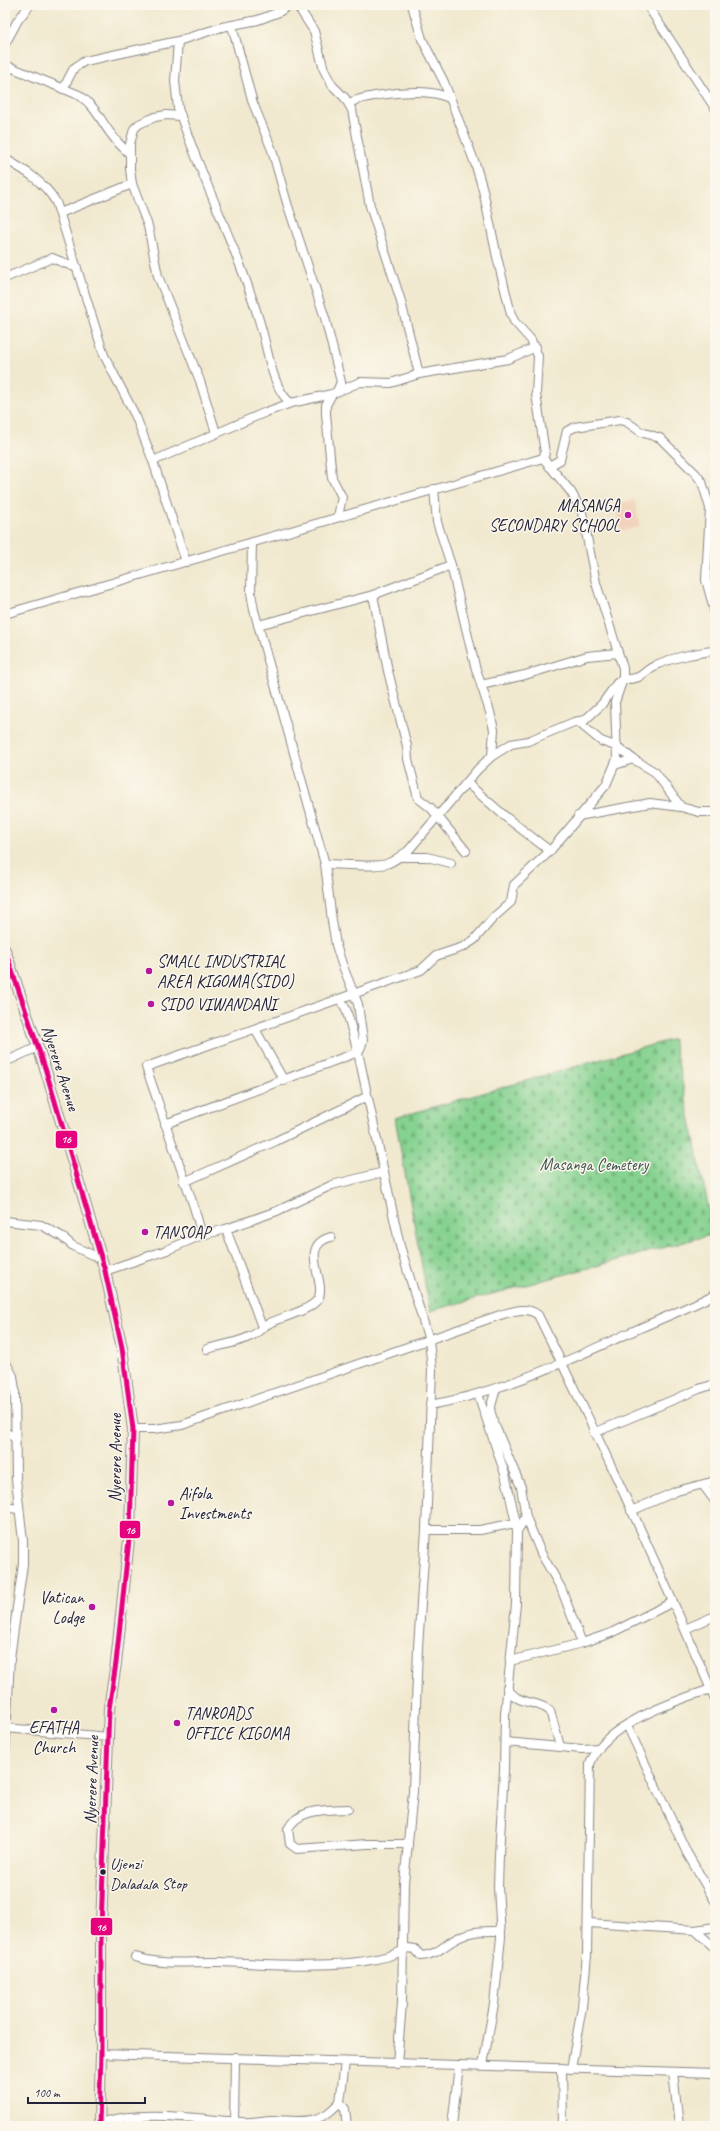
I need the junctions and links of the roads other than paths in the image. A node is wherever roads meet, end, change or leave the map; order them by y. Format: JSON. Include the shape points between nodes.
{"nodes":[{"id":1,"x":30,"y":5,"type":"edge"},
{"id":2,"x":290,"y":5,"type":"edge"},
{"id":3,"x":297,"y":5,"type":"edge"},
{"id":4,"x":412,"y":5,"type":"edge"},
{"id":5,"x":647,"y":5,"type":"edge"},
{"id":6,"x":232,"y":26,"type":"junction"},
{"id":7,"x":178,"y":41,"type":"junction"},
{"id":8,"x":5,"y":44,"type":"edge"},
{"id":9,"x":5,"y":65,"type":"edge"},
{"id":10,"x":63,"y":89,"type":"junction"},
{"id":11,"x":449,"y":98,"type":"junction"},
{"id":12,"x":349,"y":103,"type":"junction"},
{"id":13,"x":715,"y":108,"type":"edge"},
{"id":14,"x":181,"y":116,"type":"junction"},
{"id":15,"x":130,"y":154,"type":"junction"},
{"id":16,"x":5,"y":159,"type":"edge"},
{"id":17,"x":132,"y":184,"type":"junction"},
{"id":18,"x":60,"y":213,"type":"junction"},
{"id":19,"x":77,"y":268,"type":"junction"},
{"id":20,"x":5,"y":278,"type":"edge"},
{"id":21,"x":536,"y":347,"type":"junction"},
{"id":22,"x":420,"y":374,"type":"junction"},
{"id":23,"x":334,"y":392,"type":"junction"},
{"id":24,"x":291,"y":403,"type":"junction"},
{"id":25,"x":216,"y":433,"type":"junction"},
{"id":26,"x":543,"y":458,"type":"junction"},
{"id":27,"x":153,"y":461,"type":"junction"},
{"id":28,"x":550,"y":466,"type":"junction"},
{"id":29,"x":434,"y":489,"type":"junction"},
{"id":30,"x":338,"y":517,"type":"junction"},
{"id":31,"x":252,"y":542,"type":"junction"},
{"id":32,"x":186,"y":562,"type":"junction"},
{"id":33,"x":451,"y":566,"type":"junction"},
{"id":34,"x":372,"y":595,"type":"junction"},
{"id":35,"x":715,"y":613,"type":"edge"},
{"id":36,"x":5,"y":614,"type":"edge"},
{"id":37,"x":258,"y":625,"type":"junction"},
{"id":38,"x":713,"y":650,"type":"edge"},
{"id":39,"x":618,"y":653,"type":"junction"},
{"id":40,"x":623,"y":680,"type":"junction"},
{"id":41,"x":481,"y":685,"type":"junction"},
{"id":42,"x":578,"y":722,"type":"junction"},
{"id":43,"x":618,"y":747,"type":"junction"},
{"id":44,"x":492,"y":756,"type":"junction"},
{"id":45,"x":633,"y":759,"type":"junction"},
{"id":46,"x":615,"y":766,"type":"junction"},
{"id":47,"x":466,"y":783,"type":"junction"},
{"id":48,"x":680,"y":807,"type":"junction"},
{"id":49,"x":715,"y":812,"type":"edge"},
{"id":50,"x":578,"y":816,"type":"junction"},
{"id":51,"x":438,"y":817,"type":"junction"},
{"id":52,"x":466,"y":851,"type":"dead end"},
{"id":53,"x":550,"y":852,"type":"junction"},
{"id":54,"x":399,"y":857,"type":"junction"},
{"id":55,"x":451,"y":863,"type":"dead end"},
{"id":56,"x":325,"y":864,"type":"junction"},
{"id":57,"x":5,"y":950,"type":"edge"},
{"id":58,"x":355,"y":994,"type":"junction"},
{"id":59,"x":340,"y":999,"type":"junction"},
{"id":60,"x":255,"y":1029,"type":"junction"},
{"id":61,"x":38,"y":1047,"type":"junction"},
{"id":62,"x":358,"y":1052,"type":"junction"},
{"id":63,"x":5,"y":1062,"type":"edge"},
{"id":64,"x":284,"y":1080,"type":"junction"},
{"id":65,"x":366,"y":1097,"type":"junction"},
{"id":66,"x":165,"y":1124,"type":"junction"},
{"id":67,"x":384,"y":1172,"type":"junction"},
{"id":68,"x":184,"y":1182,"type":"junction"},
{"id":69,"x":5,"y":1221,"type":"edge"},
{"id":70,"x":226,"y":1229,"type":"junction"},
{"id":71,"x":202,"y":1235,"type":"junction"},
{"id":72,"x":332,"y":1237,"type":"dead end"},
{"id":73,"x":101,"y":1259,"type":"junction"},
{"id":74,"x":105,"y":1271,"type":"junction"},
{"id":75,"x":715,"y":1294,"type":"edge"},
{"id":76,"x":262,"y":1327,"type":"junction"},
{"id":77,"x":429,"y":1340,"type":"junction"},
{"id":78,"x":207,"y":1349,"type":"dead end"},
{"id":79,"x":5,"y":1361,"type":"edge"},
{"id":80,"x":562,"y":1362,"type":"junction"},
{"id":81,"x":715,"y":1384,"type":"edge"},
{"id":82,"x":496,"y":1388,"type":"junction"},
{"id":83,"x":478,"y":1394,"type":"junction"},
{"id":84,"x":430,"y":1405,"type":"junction"},
{"id":85,"x":485,"y":1414,"type":"junction"},
{"id":86,"x":493,"y":1423,"type":"junction"},
{"id":87,"x":133,"y":1429,"type":"junction"},
{"id":88,"x":5,"y":1432,"type":"edge"},
{"id":89,"x":594,"y":1433,"type":"junction"},
{"id":90,"x":15,"y":1438,"type":"junction"},
{"id":91,"x":715,"y":1481,"type":"edge"},
{"id":92,"x":703,"y":1485,"type":"junction"},
{"id":93,"x":714,"y":1499,"type":"edge"},
{"id":94,"x":5,"y":1507,"type":"edge"},
{"id":95,"x":18,"y":1509,"type":"junction"},
{"id":96,"x":631,"y":1511,"type":"junction"},
{"id":97,"x":526,"y":1517,"type":"junction"},
{"id":98,"x":516,"y":1527,"type":"junction"},
{"id":99,"x":426,"y":1530,"type":"junction"},
{"id":100,"x":673,"y":1602,"type":"junction"},
{"id":101,"x":715,"y":1616,"type":"edge"},
{"id":102,"x":685,"y":1629,"type":"junction"},
{"id":103,"x":582,"y":1643,"type":"junction"},
{"id":104,"x":510,"y":1661,"type":"junction"},
{"id":105,"x":508,"y":1688,"type":"junction"},
{"id":106,"x":711,"y":1689,"type":"junction"},
{"id":107,"x":715,"y":1699,"type":"edge"},
{"id":108,"x":627,"y":1725,"type":"junction"},
{"id":109,"x":6,"y":1728,"type":"edge"},
{"id":110,"x":109,"y":1737,"type":"junction"},
{"id":111,"x":505,"y":1742,"type":"junction"},
{"id":112,"x":560,"y":1746,"type":"junction"},
{"id":113,"x":599,"y":1748,"type":"junction"},
{"id":114,"x":5,"y":1757,"type":"edge"},
{"id":115,"x":348,"y":1809,"type":"dead end"},
{"id":116,"x":408,"y":1844,"type":"junction"},
{"id":117,"x":715,"y":1901,"type":"edge"},
{"id":118,"x":589,"y":1923,"type":"junction"},
{"id":119,"x":715,"y":1927,"type":"edge"},
{"id":120,"x":695,"y":1930,"type":"junction"},
{"id":121,"x":501,"y":1931,"type":"junction"},
{"id":122,"x":715,"y":1948,"type":"edge"},
{"id":123,"x":402,"y":1951,"type":"junction"},
{"id":124,"x":135,"y":1957,"type":"dead end"},
{"id":125,"x":101,"y":2054,"type":"junction"},
{"id":126,"x":235,"y":2057,"type":"junction"},
{"id":127,"x":345,"y":2062,"type":"junction"},
{"id":128,"x":397,"y":2064,"type":"junction"},
{"id":129,"x":459,"y":2065,"type":"junction"},
{"id":130,"x":483,"y":2065,"type":"junction"},
{"id":131,"x":562,"y":2068,"type":"junction"},
{"id":132,"x":571,"y":2069,"type":"junction"},
{"id":133,"x":673,"y":2072,"type":"junction"},
{"id":134,"x":715,"y":2073,"type":"edge"},
{"id":135,"x":340,"y":2102,"type":"junction"},
{"id":136,"x":99,"y":2124,"type":"edge"},
{"id":137,"x":234,"y":2124,"type":"edge"},
{"id":138,"x":347,"y":2126,"type":"edge"},
{"id":139,"x":452,"y":2126,"type":"edge"},
{"id":140,"x":564,"y":2126,"type":"edge"},
{"id":141,"x":679,"y":2126,"type":"edge"}],
"edges":[{"from":1,"to":8,"type":"street","via":[[18,20]]},
{"from":2,"to":6,"type":"street","via":[[271,16]]},
{"from":3,"to":12,"type":"street","via":[[314,31],[329,80]]},
{"from":4,"to":11,"type":"street","via":[[422,39],[444,82]]},
{"from":5,"to":13,"type":"street"},
{"from":6,"to":7,"type":"street"},
{"from":6,"to":23,"type":"street","via":[[253,103],[272,150],[325,318],[342,382]]},
{"from":7,"to":10,"type":"street","via":[[85,61],[74,68]]},
{"from":7,"to":14,"type":"street","via":[[176,96]]},
{"from":9,"to":10,"type":"street"},
{"from":10,"to":15,"type":"street","via":[[90,102],[112,136]]},
{"from":11,"to":12,"type":"street","via":[[427,92],[369,97]]},
{"from":11,"to":21,"type":"street","via":[[483,190],[511,314]]},
{"from":12,"to":22,"type":"street","via":[[370,206],[400,298]]},
{"from":14,"to":15,"type":"street","via":[[166,115],[139,124],[134,128]]},
{"from":14,"to":24,"type":"street","via":[[249,290],[277,383],[285,399]]},
{"from":15,"to":17,"type":"street"},
{"from":16,"to":18,"type":"street","via":[[40,181],[48,189]]},
{"from":17,"to":18,"type":"street"},
{"from":17,"to":25,"type":"street","via":[[148,226],[158,276],[200,381]]},
{"from":18,"to":19,"type":"street"},
{"from":19,"to":20,"type":"street","via":[[52,258]]},
{"from":19,"to":27,"type":"street","via":[[104,355],[132,407]]},
{"from":21,"to":22,"type":"street","via":[[508,359]]},
{"from":21,"to":26,"type":"street","via":[[536,394],[545,453]]},
{"from":22,"to":23,"type":"street","via":[[391,383],[360,382]]},
{"from":23,"to":24,"type":"street"},
{"from":23,"to":30,"type":"street","via":[[326,405],[326,414],[332,478],[342,497]]},
{"from":24,"to":25,"type":"street"},
{"from":25,"to":27,"type":"street"},
{"from":26,"to":28,"type":"street"},
{"from":26,"to":29,"type":"street"},
{"from":27,"to":32,"type":"street"},
{"from":28,"to":35,"type":"street","via":[[560,460],[567,431],[575,427],[613,420],[627,422],[635,429],[660,438],[669,445],[696,474],[707,496],[710,522],[706,580]]},
{"from":28,"to":39,"type":"street","via":[[571,492],[582,512],[596,583]]},
{"from":29,"to":30,"type":"street"},
{"from":29,"to":33,"type":"street","via":[[437,522]]},
{"from":30,"to":31,"type":"street"},
{"from":31,"to":32,"type":"street"},
{"from":31,"to":37,"type":"street","via":[[251,594]]},
{"from":32,"to":36,"type":"street"},
{"from":33,"to":34,"type":"street"},
{"from":33,"to":41,"type":"street"},
{"from":34,"to":37,"type":"street"},
{"from":34,"to":51,"type":"street","via":[[407,746],[412,779],[418,798]]},
{"from":37,"to":56,"type":"street"},
{"from":38,"to":40,"type":"street","via":[[661,663],[634,680]]},
{"from":39,"to":40,"type":"street","via":[[623,668]]},
{"from":39,"to":41,"type":"street","via":[[587,656],[525,676]]},
{"from":40,"to":42,"type":"street","via":[[617,683],[602,704],[585,720]]},
{"from":40,"to":43,"type":"street","via":[[615,702]]},
{"from":41,"to":44,"type":"street","via":[[494,730]]},
{"from":42,"to":43,"type":"street","via":[[601,741]]},
{"from":42,"to":44,"type":"street","via":[[528,742],[511,744]]},
{"from":43,"to":45,"type":"street"},
{"from":43,"to":46,"type":"street"},
{"from":44,"to":47,"type":"street"},
{"from":45,"to":46,"type":"street"},
{"from":45,"to":48,"type":"street","via":[[655,772]]},
{"from":46,"to":50,"type":"street","via":[[598,796]]},
{"from":47,"to":51,"type":"street"},
{"from":47,"to":53,"type":"street"},
{"from":48,"to":49,"type":"street","via":[[699,812]]},
{"from":48,"to":50,"type":"street","via":[[650,803]]},
{"from":50,"to":53,"type":"street"},
{"from":51,"to":52,"type":"street"},
{"from":51,"to":54,"type":"street","via":[[408,851]]},
{"from":53,"to":58,"type":"street","via":[[514,885],[511,902],[474,940],[463,947],[436,956],[421,970]]},
{"from":54,"to":55,"type":"street","via":[[427,857]]},
{"from":54,"to":56,"type":"street","via":[[386,864]]},
{"from":56,"to":58,"type":"street","via":[[336,945]]},
{"from":57,"to":61,"type":"main road","name":"Nyerere Avenue"},
{"from":58,"to":59,"type":"street"},
{"from":58,"to":62,"type":"street","via":[[363,1040]]},
{"from":59,"to":60,"type":"street"},
{"from":59,"to":62,"type":"street","via":[[346,1009]]},
{"from":60,"to":64,"type":"street"},
{"from":60,"to":66,"type":"street","via":[[146,1067]]},
{"from":61,"to":63,"type":"street"},
{"from":61,"to":73,"type":"main road","name":"Nyerere Avenue"},
{"from":62,"to":64,"type":"street"},
{"from":62,"to":65,"type":"street"},
{"from":64,"to":66,"type":"street"},
{"from":65,"to":67,"type":"street"},
{"from":65,"to":68,"type":"street"},
{"from":66,"to":68,"type":"street"},
{"from":67,"to":70,"type":"street","via":[[332,1185],[277,1211]]},
{"from":67,"to":77,"type":"street","via":[[400,1246]]},
{"from":68,"to":71,"type":"street"},
{"from":69,"to":73,"type":"street","via":[[41,1225],[73,1246]]},
{"from":70,"to":71,"type":"street"},
{"from":70,"to":76,"type":"street"},
{"from":71,"to":74,"type":"street"},
{"from":72,"to":76,"type":"street","via":[[323,1240],[316,1251],[314,1264],[320,1294],[318,1298],[305,1308]]},
{"from":73,"to":74,"type":"main road","name":"Nyerere Avenue"},
{"from":74,"to":87,"type":"main road","name":"Nyerere Avenue","via":[[122,1348]]},
{"from":75,"to":80,"type":"street"},
{"from":76,"to":78,"type":"street","via":[[251,1336]]},
{"from":77,"to":80,"type":"street","via":[[500,1315],[532,1310],[538,1315]]},
{"from":77,"to":84,"type":"street","via":[[432,1370]]},
{"from":77,"to":87,"type":"street","via":[[182,1424],[154,1429]]},
{"from":79,"to":90,"type":"street","via":[[13,1376],[15,1390]]},
{"from":80,"to":82,"type":"street"},
{"from":80,"to":89,"type":"street"},
{"from":81,"to":89,"type":"street"},
{"from":82,"to":83,"type":"street"},
{"from":82,"to":86,"type":"street","via":[[490,1410]]},
{"from":83,"to":84,"type":"street"},
{"from":83,"to":85,"type":"street"},
{"from":84,"to":99,"type":"street"},
{"from":85,"to":86,"type":"street"},
{"from":85,"to":98,"type":"street","via":[[505,1474]]},
{"from":86,"to":97,"type":"street","via":[[521,1488]]},
{"from":87,"to":110,"type":"main road","name":"Nyerere Avenue","via":[[130,1530],[109,1709]]},
{"from":88,"to":90,"type":"street"},
{"from":89,"to":96,"type":"street"},
{"from":90,"to":95,"type":"street"},
{"from":91,"to":92,"type":"street"},
{"from":92,"to":93,"type":"street"},
{"from":92,"to":96,"type":"street","via":[[677,1491]]},
{"from":94,"to":95,"type":"street"},
{"from":95,"to":109,"type":"street","via":[[23,1541],[23,1564],[10,1658]]},
{"from":96,"to":100,"type":"street"},
{"from":97,"to":98,"type":"street"},
{"from":97,"to":103,"type":"street","via":[[541,1553],[561,1588]]},
{"from":98,"to":99,"type":"street"},
{"from":98,"to":104,"type":"street","via":[[516,1604]]},
{"from":99,"to":116,"type":"street","via":[[418,1647],[413,1792]]},
{"from":100,"to":102,"type":"street"},
{"from":100,"to":103,"type":"street","via":[[611,1633]]},
{"from":101,"to":102,"type":"street"},
{"from":102,"to":106,"type":"street"},
{"from":103,"to":104,"type":"street"},
{"from":104,"to":105,"type":"street"},
{"from":105,"to":111,"type":"street"},
{"from":105,"to":112,"type":"street","via":[[513,1696],[523,1702],[542,1706],[550,1711]]},
{"from":106,"to":107,"type":"street"},
{"from":106,"to":108,"type":"street","via":[[682,1699]]},
{"from":108,"to":113,"type":"street"},
{"from":108,"to":117,"type":"street","via":[[687,1853]]},
{"from":109,"to":110,"type":"street"},
{"from":109,"to":114,"type":"street"},
{"from":110,"to":125,"type":"main road","name":"Nyerere Avenue","via":[[101,1928]]},
{"from":111,"to":112,"type":"street"},
{"from":111,"to":121,"type":"street","via":[[498,1867]]},
{"from":112,"to":113,"type":"street"},
{"from":113,"to":118,"type":"street","via":[[590,1764]]},
{"from":115,"to":116,"type":"street","via":[[316,1811],[294,1820],[288,1829],[290,1844],[297,1849],[361,1844]]},
{"from":116,"to":123,"type":"street"},
{"from":118,"to":120,"type":"street"},
{"from":118,"to":132,"type":"street","via":[[582,2006]]},
{"from":119,"to":120,"type":"street"},
{"from":120,"to":122,"type":"street"},
{"from":121,"to":123,"type":"street","via":[[476,1931],[429,1955],[421,1956],[415,1949],[408,1948]]},
{"from":121,"to":130,"type":"street","via":[[494,2004]]},
{"from":123,"to":124,"type":"street","via":[[350,1962],[271,1965],[205,1962],[170,1964]]},
{"from":123,"to":128,"type":"street","via":[[402,2003]]},
{"from":125,"to":126,"type":"street"},
{"from":125,"to":136,"type":"main road","name":"Nyerere Avenue"},
{"from":126,"to":127,"type":"street"},
{"from":126,"to":137,"type":"street"},
{"from":127,"to":128,"type":"street"},
{"from":127,"to":135,"type":"street"},
{"from":128,"to":129,"type":"street"},
{"from":129,"to":130,"type":"street"},
{"from":129,"to":139,"type":"street"},
{"from":130,"to":131,"type":"street"},
{"from":131,"to":132,"type":"street"},
{"from":131,"to":140,"type":"street"},
{"from":132,"to":133,"type":"street"},
{"from":133,"to":134,"type":"street"},
{"from":133,"to":141,"type":"street"},
{"from":135,"to":137,"type":"street","via":[[315,2120]]},
{"from":135,"to":138,"type":"street","via":[[345,2109]]},
{"from":136,"to":137,"type":"street","via":[[125,2117],[177,2117]]}]}
